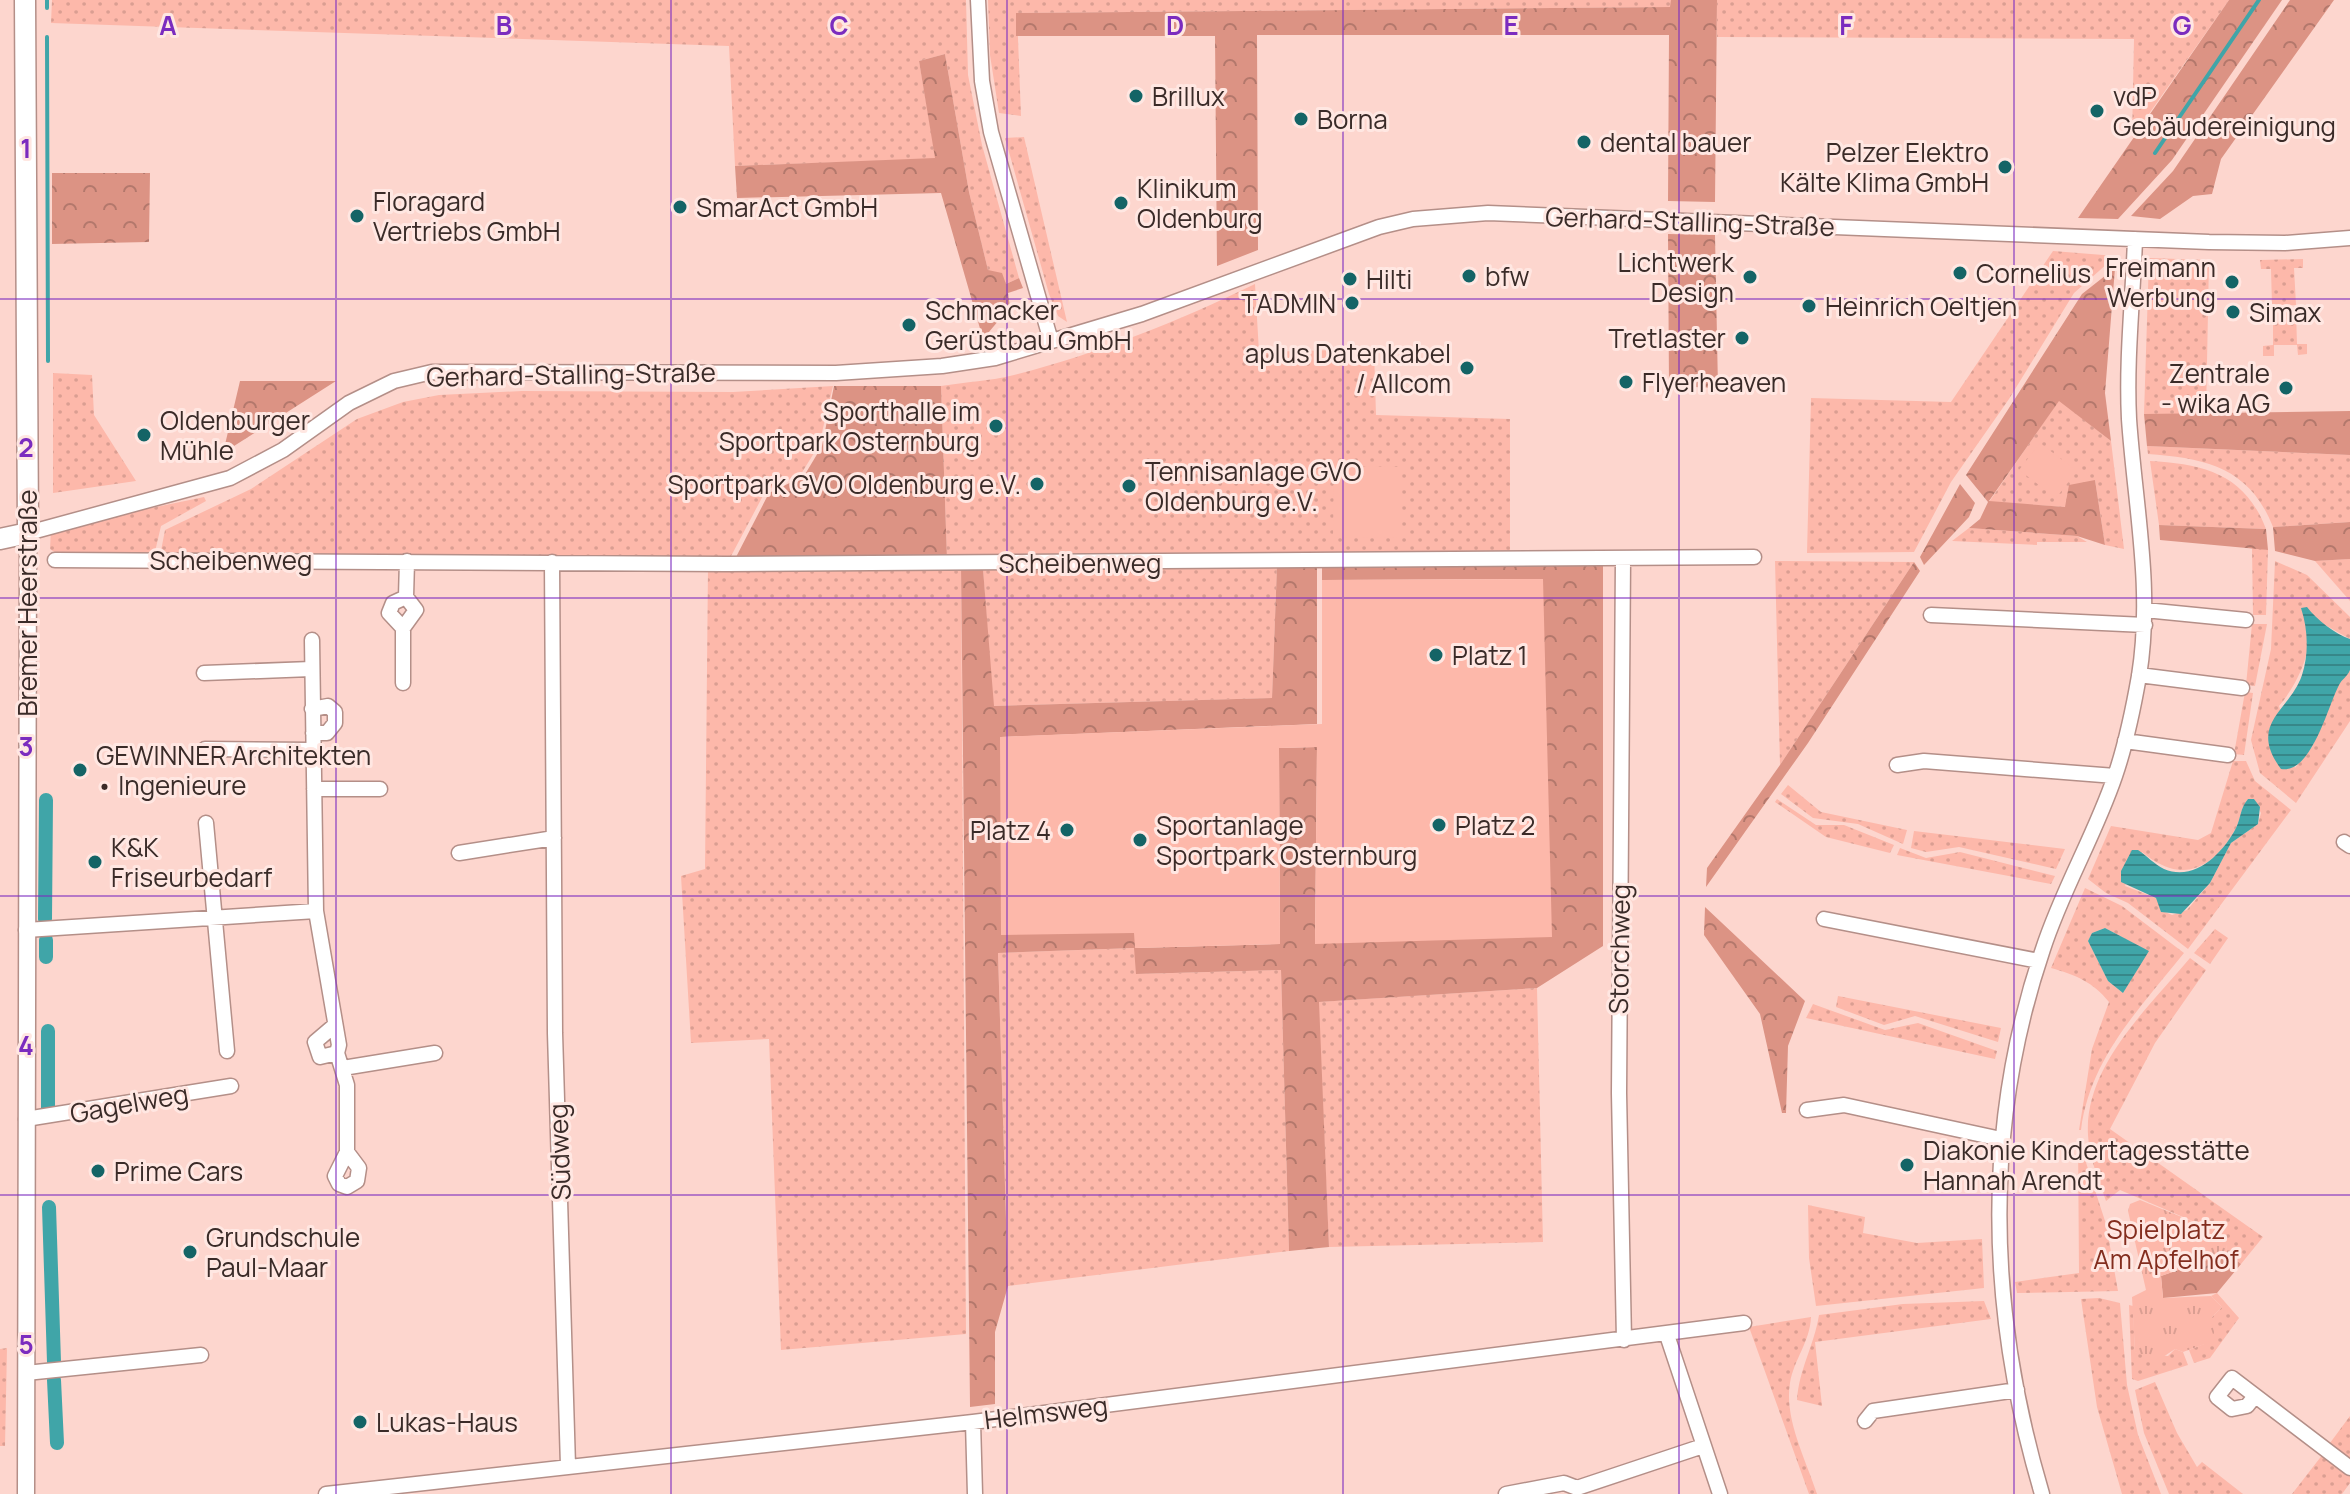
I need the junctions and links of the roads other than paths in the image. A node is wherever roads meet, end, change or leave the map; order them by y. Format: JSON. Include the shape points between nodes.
{"nodes":[{"id":1,"x":25,"y":0,"type":"edge"},
{"id":2,"x":978,"y":0,"type":"edge"},
{"id":3,"x":2350,"y":238,"type":"edge"},
{"id":4,"x":2135,"y":239,"type":"junction"},
{"id":5,"x":1051,"y":341,"type":"junction"},
{"id":6,"x":28,"y":533,"type":"junction"},
{"id":7,"x":0,"y":539,"type":"edge"},
{"id":8,"x":1754,"y":557,"type":"dead end"},
{"id":9,"x":1623,"y":559,"type":"junction"},
{"id":10,"x":55,"y":560,"type":"dead end"},
{"id":11,"x":407,"y":561,"type":"junction"},
{"id":12,"x":552,"y":562,"type":"junction"},
{"id":13,"x":1931,"y":615,"type":"dead end"},
{"id":14,"x":2145,"y":618,"type":"junction"},
{"id":15,"x":2246,"y":620,"type":"dead end"},
{"id":16,"x":312,"y":640,"type":"dead end"},
{"id":17,"x":311,"y":669,"type":"junction"},
{"id":18,"x":204,"y":673,"type":"dead end"},
{"id":19,"x":2139,"y":675,"type":"junction"},
{"id":20,"x":403,"y":683,"type":"dead end"},
{"id":21,"x":2242,"y":688,"type":"dead end"},
{"id":22,"x":312,"y":709,"type":"junction"},
{"id":23,"x":313,"y":733,"type":"junction"},
{"id":24,"x":2125,"y":741,"type":"junction"},
{"id":25,"x":205,"y":749,"type":"dead end"},
{"id":26,"x":311,"y":750,"type":"junction"},
{"id":27,"x":2228,"y":755,"type":"dead end"},
{"id":28,"x":1897,"y":765,"type":"dead end"},
{"id":29,"x":2115,"y":776,"type":"junction"},
{"id":30,"x":314,"y":789,"type":"junction"},
{"id":31,"x":380,"y":789,"type":"dead end"},
{"id":32,"x":206,"y":823,"type":"dead end"},
{"id":33,"x":554,"y":838,"type":"junction"},
{"id":34,"x":459,"y":853,"type":"dead end"},
{"id":35,"x":316,"y":911,"type":"junction"},
{"id":36,"x":213,"y":918,"type":"junction"},
{"id":37,"x":1824,"y":919,"type":"dead end"},
{"id":38,"x":26,"y":930,"type":"junction"},
{"id":39,"x":2039,"y":961,"type":"junction"},
{"id":40,"x":335,"y":1025,"type":"junction"},
{"id":41,"x":227,"y":1051,"type":"dead end"},
{"id":42,"x":337,"y":1053,"type":"junction"},
{"id":43,"x":435,"y":1053,"type":"dead end"},
{"id":44,"x":343,"y":1068,"type":"junction"},
{"id":45,"x":231,"y":1086,"type":"dead end"},
{"id":46,"x":1807,"y":1110,"type":"dead end"},
{"id":47,"x":26,"y":1119,"type":"junction"},
{"id":48,"x":2001,"y":1139,"type":"junction"},
{"id":49,"x":347,"y":1152,"type":"dead end"},
{"id":50,"x":1744,"y":1323,"type":"dead end"},
{"id":51,"x":1667,"y":1335,"type":"junction"},
{"id":52,"x":1624,"y":1340,"type":"junction"},
{"id":53,"x":201,"y":1355,"type":"dead end"},
{"id":54,"x":26,"y":1373,"type":"junction"},
{"id":55,"x":2017,"y":1390,"type":"junction"},
{"id":56,"x":2255,"y":1396,"type":"dead end"},
{"id":57,"x":1865,"y":1421,"type":"dead end"},
{"id":58,"x":973,"y":1422,"type":"junction"},
{"id":59,"x":1703,"y":1446,"type":"junction"},
{"id":60,"x":568,"y":1466,"type":"junction"},
{"id":61,"x":2350,"y":1468,"type":"edge"},
{"id":62,"x":1578,"y":1491,"type":"edge"},
{"id":63,"x":346,"y":1493,"type":"edge"},
{"id":64,"x":26,"y":1494,"type":"edge"},
{"id":65,"x":326,"y":1494,"type":"edge"},
{"id":66,"x":975,"y":1494,"type":"edge"},
{"id":67,"x":1506,"y":1494,"type":"edge"},
{"id":68,"x":1720,"y":1494,"type":"edge"},
{"id":69,"x":2042,"y":1494,"type":"edge"}],
"edges":[{"from":1,"to":6,"type":"main road","name":"Bremer Heerstraße"},
{"from":2,"to":5,"type":"street","via":[[991,132]]},
{"from":3,"to":4,"type":"street","name":"Gerhard-Stalling-Straße","via":[[2285,243]]},
{"from":4,"to":5,"type":"street","name":"Gerhard-Stalling-Straße","via":[[1451,215],[1343,237],[1142,314]]},
{"from":4,"to":14,"type":"street","via":[[2129,402],[2144,546]]},
{"from":5,"to":6,"type":"street","name":"Gerhard-Stalling-Straße","via":[[995,358],[905,370],[432,372],[394,381],[349,403],[283,450],[230,478]]},
{"from":6,"to":7,"type":"main road"},
{"from":6,"to":38,"type":"street","name":"Bremer Heerstraße"},
{"from":8,"to":9,"type":"street","name":"Scheibenweg"},
{"from":9,"to":12,"type":"street","name":"Scheibenweg"},
{"from":9,"to":52,"type":"street","name":"Storchweg","via":[[1619,1093]]},
{"from":10,"to":11,"type":"street","name":"Scheibenweg"},
{"from":11,"to":12,"type":"street","name":"Scheibenweg"},
{"from":11,"to":20,"type":"street","via":[[406,597],[393,603],[389,613],[403,628]]},
{"from":12,"to":33,"type":"street","name":"Südweg"},
{"from":13,"to":14,"type":"street"},
{"from":14,"to":15,"type":"street"},
{"from":14,"to":19,"type":"street"},
{"from":16,"to":17,"type":"street"},
{"from":17,"to":18,"type":"street"},
{"from":17,"to":22,"type":"street"},
{"from":19,"to":21,"type":"street"},
{"from":19,"to":24,"type":"street"},
{"from":22,"to":23,"type":"street"},
{"from":22,"to":23,"type":"street","via":[[328,706],[335,712],[327,733]]},
{"from":23,"to":26,"type":"street"},
{"from":24,"to":27,"type":"street"},
{"from":24,"to":29,"type":"street"},
{"from":25,"to":26,"type":"street"},
{"from":26,"to":30,"type":"street"},
{"from":28,"to":29,"type":"street","via":[[1924,761]]},
{"from":29,"to":39,"type":"street"},
{"from":30,"to":31,"type":"street"},
{"from":30,"to":35,"type":"street"},
{"from":32,"to":36,"type":"street"},
{"from":33,"to":34,"type":"street"},
{"from":33,"to":60,"type":"street","name":"Südweg"},
{"from":35,"to":36,"type":"street"},
{"from":35,"to":40,"type":"street"},
{"from":36,"to":38,"type":"street"},
{"from":36,"to":41,"type":"street"},
{"from":37,"to":39,"type":"street"},
{"from":38,"to":47,"type":"street","name":"Bremer Heerstraße"},
{"from":39,"to":48,"type":"street","via":[[2009,1073]]},
{"from":40,"to":42,"type":"street"},
{"from":40,"to":42,"type":"street","via":[[315,1042],[315,1051],[320,1057]]},
{"from":42,"to":44,"type":"street"},
{"from":43,"to":44,"type":"street"},
{"from":44,"to":49,"type":"street"},
{"from":45,"to":47,"type":"street","name":"Gagelweg"},
{"from":46,"to":48,"type":"street","via":[[1844,1105]]},
{"from":47,"to":54,"type":"street","name":"Bremer Heerstraße"},
{"from":48,"to":55,"type":"street","via":[[1998,1234]]},
{"from":50,"to":51,"type":"street","name":"Helmsweg"},
{"from":51,"to":52,"type":"street","name":"Helmsweg"},
{"from":51,"to":59,"type":"street"},
{"from":52,"to":58,"type":"street","name":"Helmsweg"},
{"from":53,"to":54,"type":"street"},
{"from":54,"to":64,"type":"street","name":"Bremer Heerstraße"},
{"from":55,"to":57,"type":"street","via":[[1873,1411]]},
{"from":55,"to":69,"type":"street"},
{"from":56,"to":61,"type":"street"},
{"from":58,"to":60,"type":"street","name":"Helmsweg"},
{"from":58,"to":66,"type":"street"},
{"from":59,"to":62,"type":"street"},
{"from":59,"to":68,"type":"street"},
{"from":60,"to":63,"type":"street","name":"Helmsweg"},
{"from":62,"to":67,"type":"street","via":[[1564,1483]]},
{"from":63,"to":65,"type":"street","name":"Helmsweg"}]}
